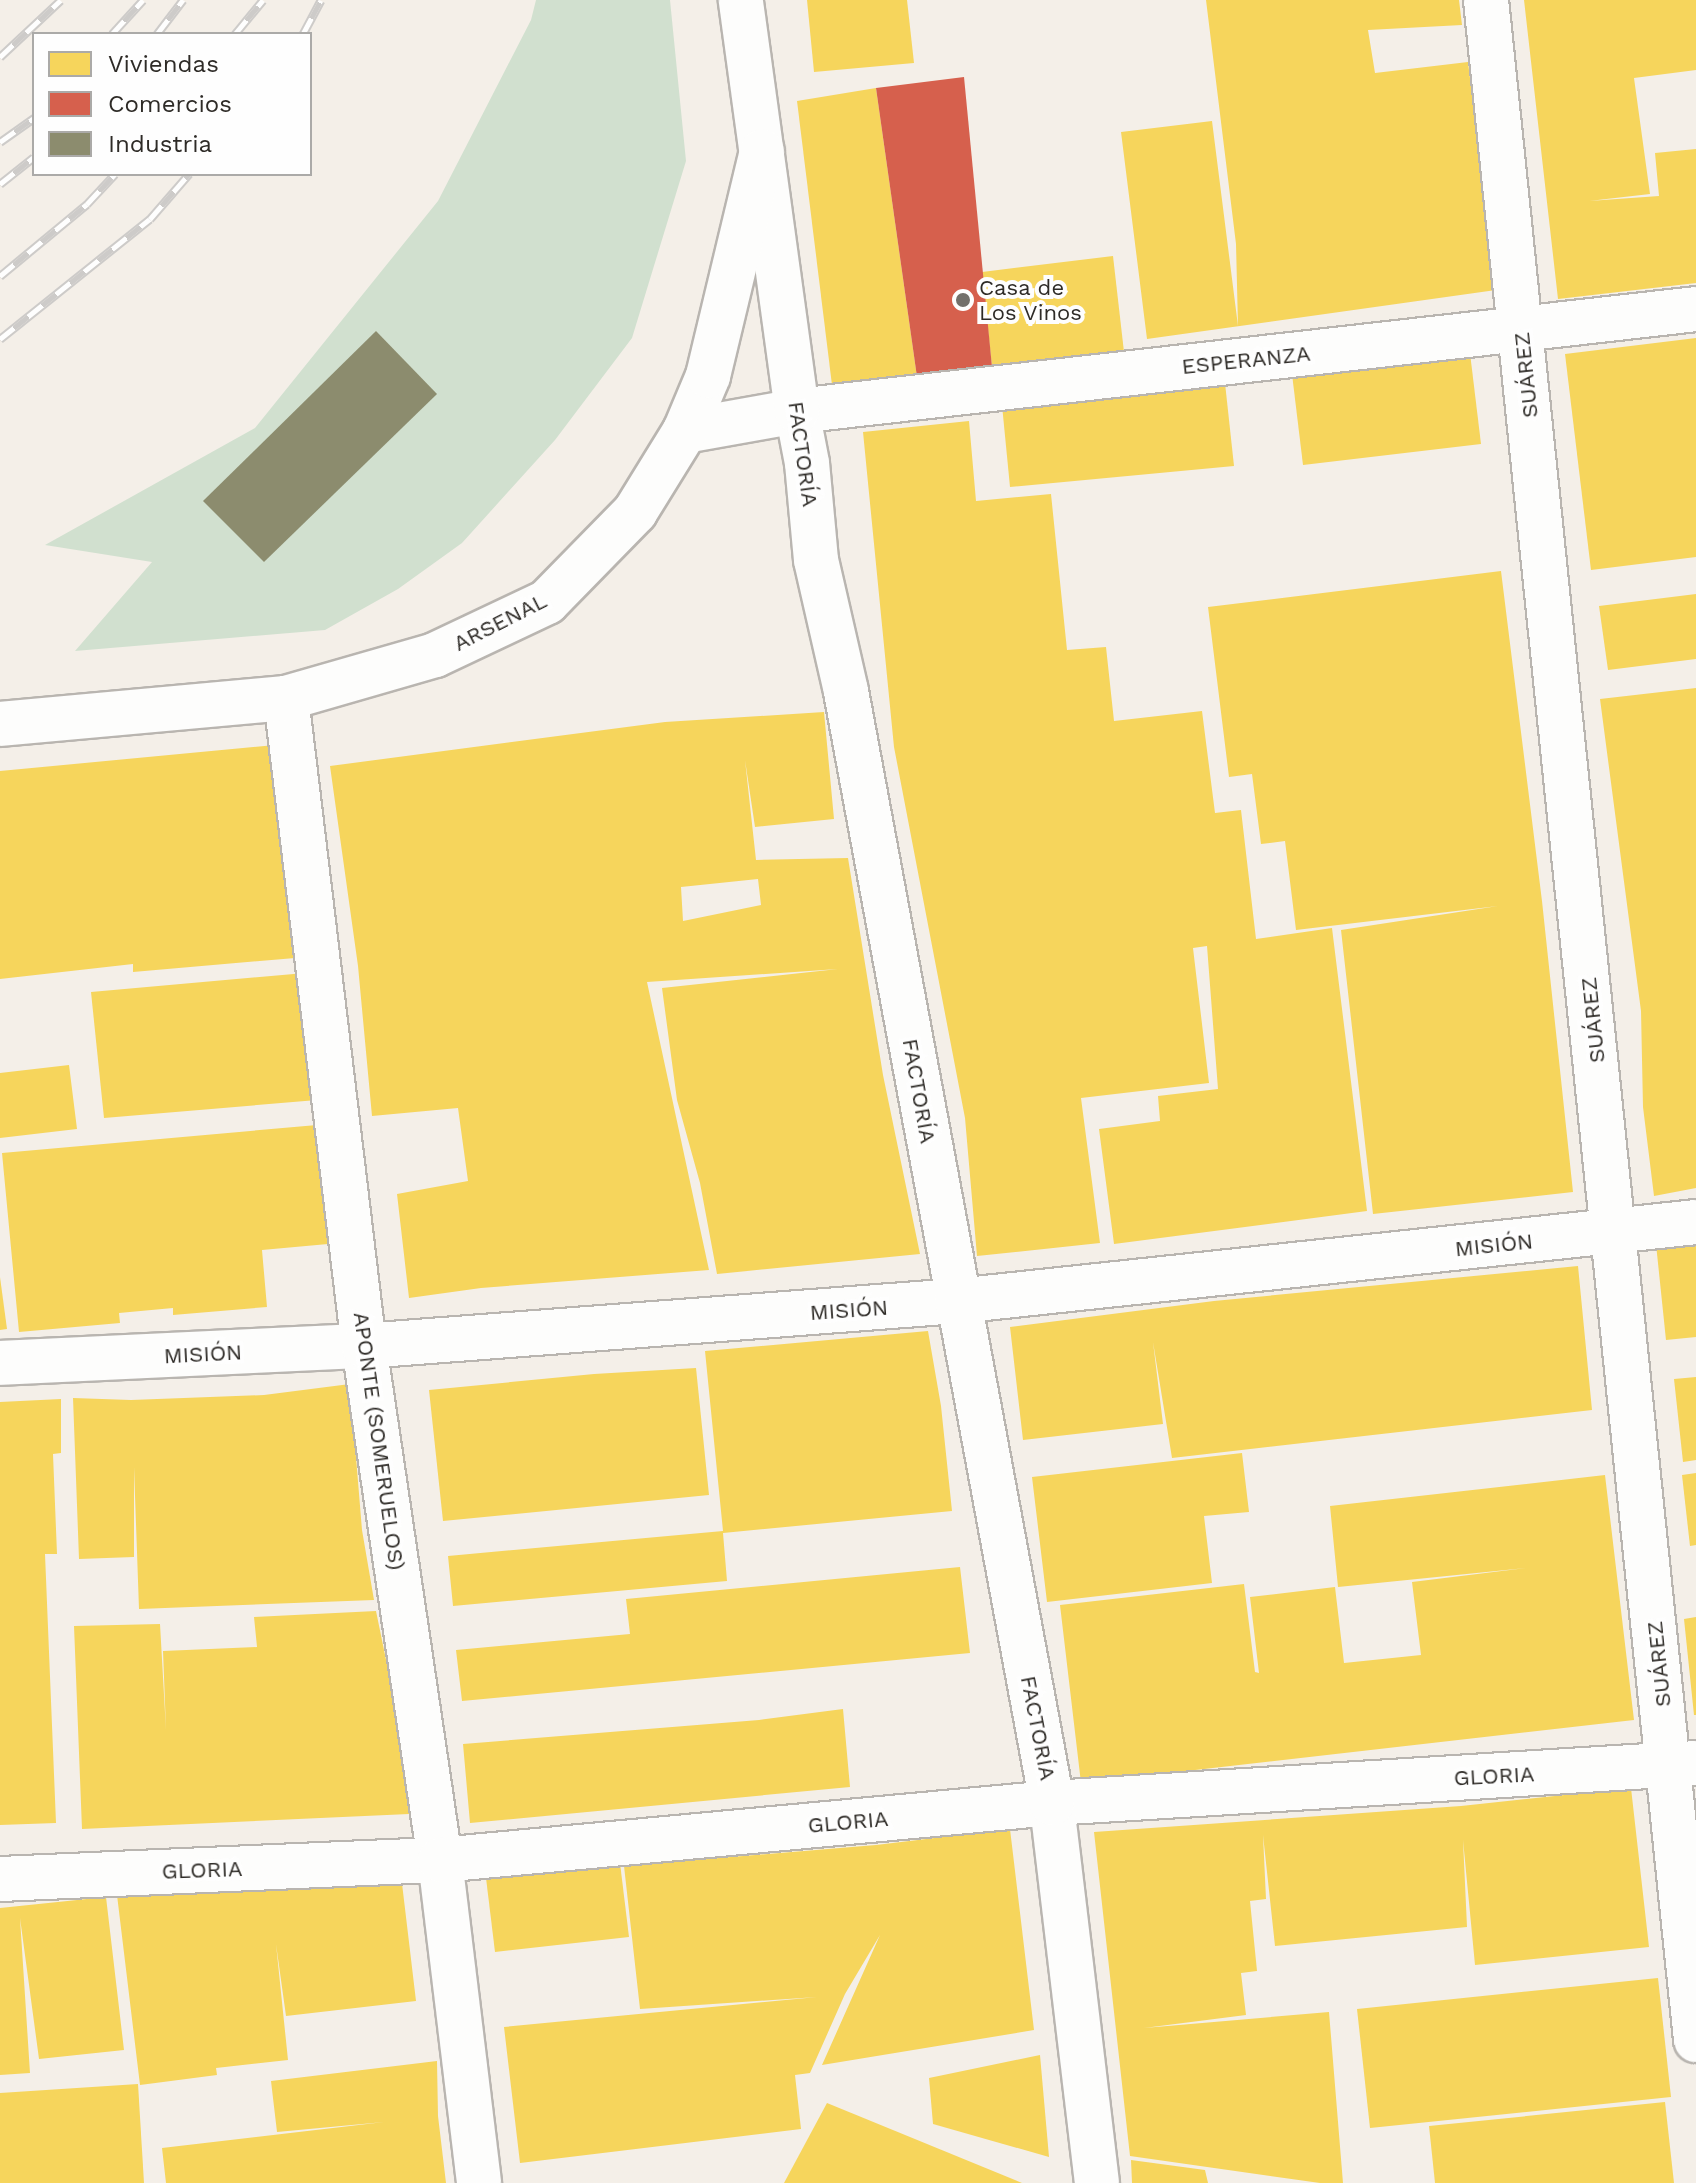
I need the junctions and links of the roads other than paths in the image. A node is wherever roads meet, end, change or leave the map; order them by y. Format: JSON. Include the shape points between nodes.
{"nodes":[{"id":1,"x":741,"y":0,"type":"edge"},
{"id":2,"x":1486,"y":0,"type":"edge"},
{"id":3,"x":762,"y":151,"type":"junction"},
{"id":4,"x":1696,"y":309,"type":"edge"},
{"id":5,"x":1521,"y":328,"type":"junction"},
{"id":6,"x":797,"y":411,"type":"junction"},
{"id":7,"x":685,"y":431,"type":"junction"},
{"id":8,"x":286,"y":698,"type":"junction"},
{"id":9,"x":0,"y":724,"type":"edge"},
{"id":10,"x":1696,"y":1222,"type":"edge"},
{"id":11,"x":1616,"y":1232,"type":"junction"},
{"id":12,"x":957,"y":1301,"type":"junction"},
{"id":13,"x":364,"y":1346,"type":"junction"},
{"id":14,"x":0,"y":1363,"type":"edge"},
{"id":15,"x":1683,"y":1764,"type":"edge"},
{"id":16,"x":1052,"y":1803,"type":"junction"},
{"id":17,"x":440,"y":1860,"type":"junction"},
{"id":18,"x":0,"y":1879,"type":"edge"},
{"id":19,"x":1696,"y":2040,"type":"edge"},
{"id":20,"x":479,"y":2183,"type":"edge"},
{"id":21,"x":1097,"y":2183,"type":"edge"}],
"edges":[{"from":1,"to":3,"type":"street","name":"FACTORÍA"},
{"from":2,"to":5,"type":"street","name":"SUÁREZ"},
{"from":3,"to":6,"type":"street","name":"FACTORÍA"},
{"from":3,"to":7,"type":"street","name":"ARSENAL","via":[[708,376]]},
{"from":4,"to":5,"type":"street","name":"ESPERANZA"},
{"from":5,"to":6,"type":"street","name":"ESPERANZA"},
{"from":5,"to":11,"type":"street","name":"SUÁREZ"},
{"from":6,"to":7,"type":"street","name":"ESPERANZA"},
{"from":6,"to":12,"type":"street","name":"FACTORÍA","via":[[816,560],[846,691]]},
{"from":7,"to":8,"type":"street","name":"ARSENAL","via":[[635,512],[547,602],[435,655]]},
{"from":8,"to":9,"type":"street","name":"ARSENAL"},
{"from":8,"to":13,"type":"street","name":"APONTE (SOMERUELOS)"},
{"from":10,"to":11,"type":"street","name":"MISIÓN"},
{"from":11,"to":12,"type":"street","name":"MISIÓN"},
{"from":11,"to":15,"type":"street","name":"SUÁREZ"},
{"from":12,"to":13,"type":"street","name":"MISIÓN"},
{"from":12,"to":16,"type":"street","name":"FACTORÍA"},
{"from":13,"to":14,"type":"street","name":"MISIÓN"},
{"from":13,"to":17,"type":"street","name":"APONTE (SOMERUELOS)"},
{"from":15,"to":16,"type":"street","name":"GLORIA"},
{"from":15,"to":19,"type":"street","name":"SUÁREZ"},
{"from":16,"to":17,"type":"street","name":"GLORIA"},
{"from":16,"to":21,"type":"street","name":"FACTORÍA"},
{"from":17,"to":18,"type":"street","name":"GLORIA"},
{"from":17,"to":20,"type":"street","name":"APONTE (SOMERUELOS)"}]}
